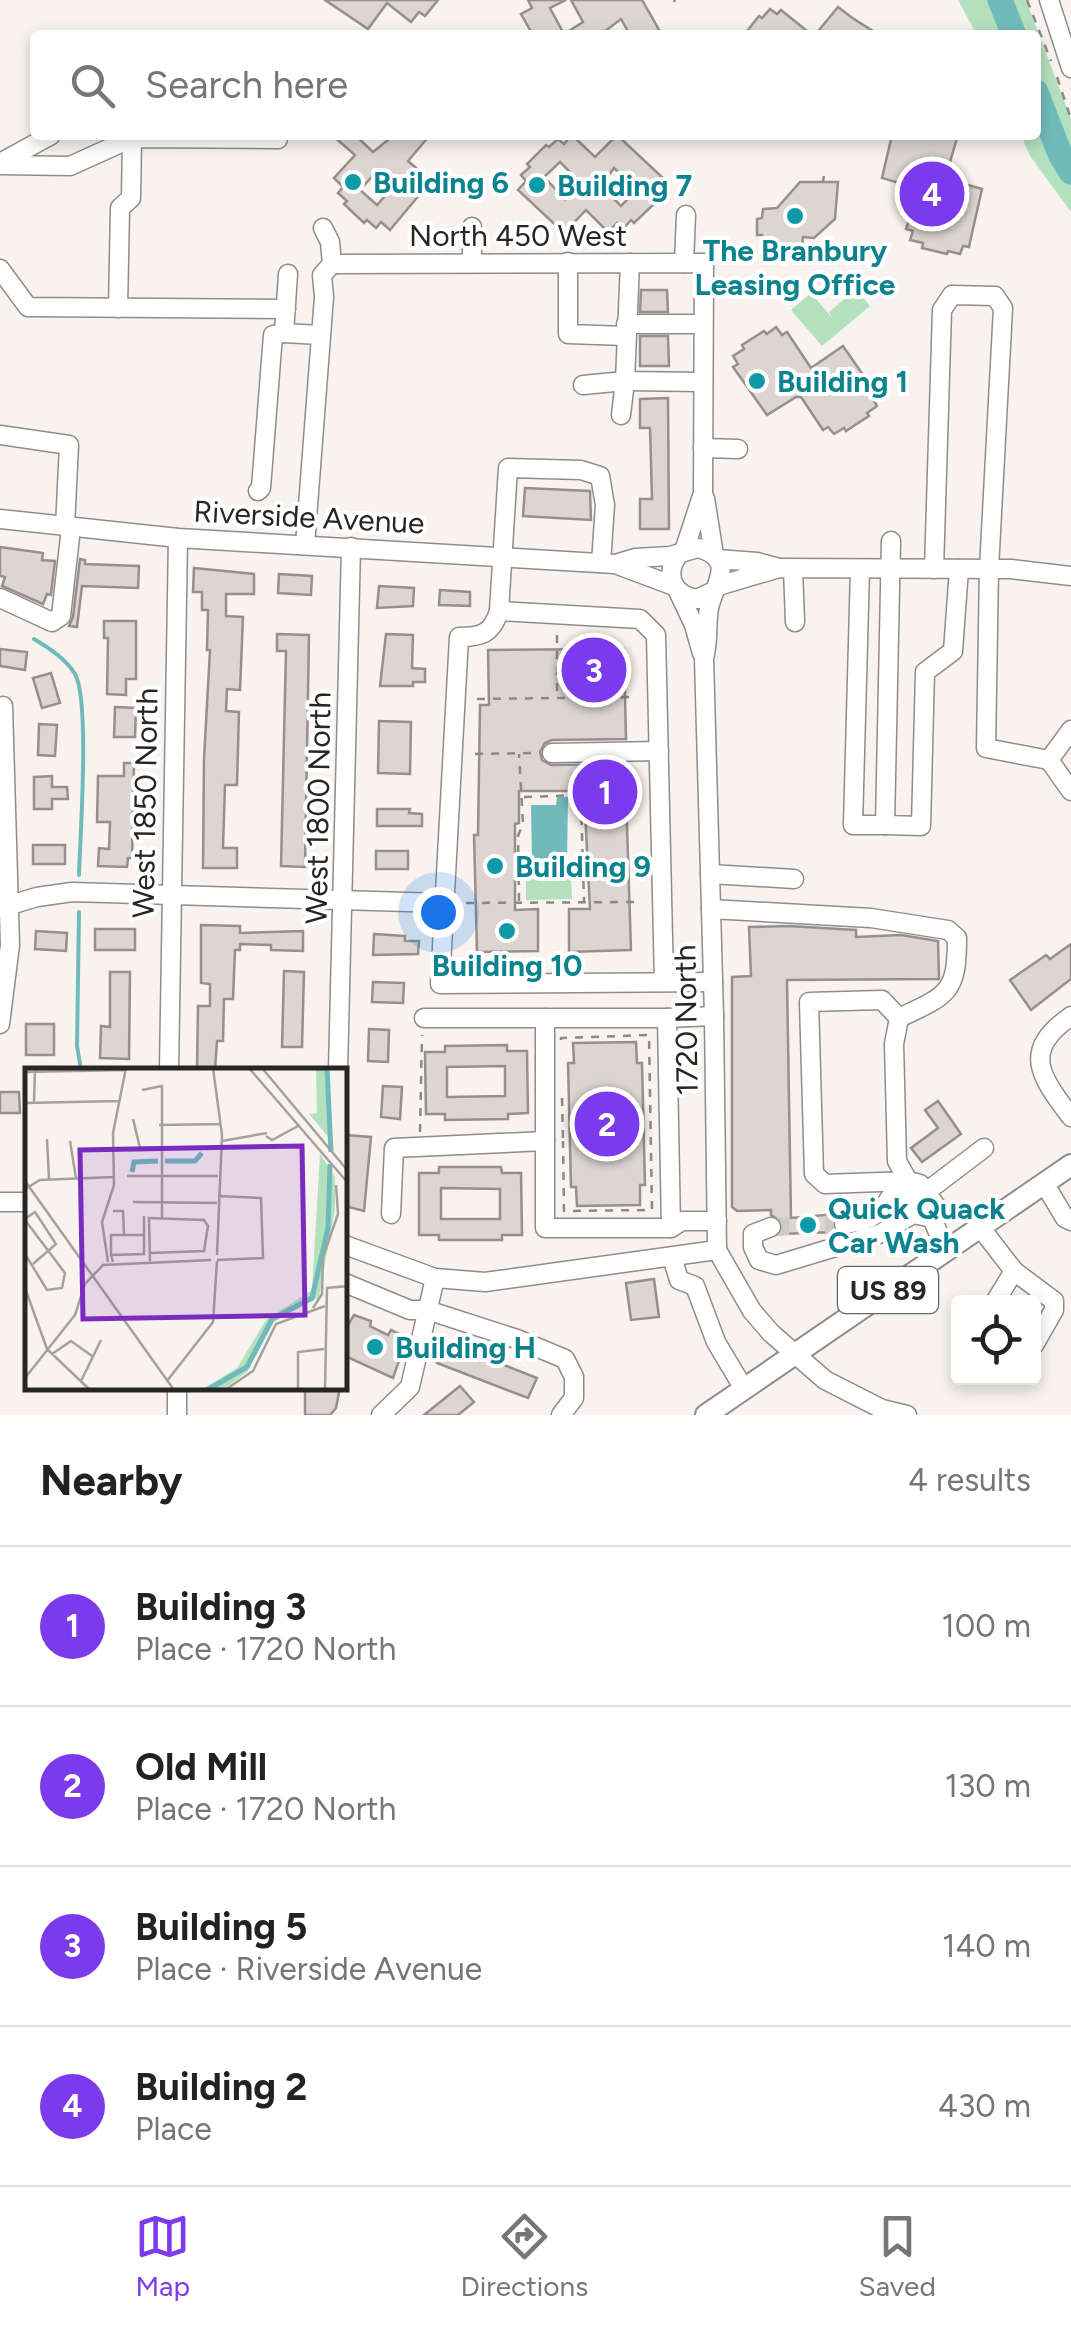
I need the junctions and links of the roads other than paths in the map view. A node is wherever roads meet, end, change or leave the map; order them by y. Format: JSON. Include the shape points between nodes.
{"nodes":[{"id":1,"x":1048,"y":0,"type":"edge"},
{"id":2,"x":1071,"y":68,"type":"edge"},
{"id":3,"x":43,"y":140,"type":"edge"},
{"id":4,"x":52,"y":140,"type":"edge"},
{"id":5,"x":128,"y":140,"type":"edge"},
{"id":6,"x":132,"y":140,"type":"edge"},
{"id":7,"x":0,"y":164,"type":"edge"},
{"id":8,"x":53,"y":166,"type":"junction"},
{"id":9,"x":686,"y":215,"type":"dead end"},
{"id":10,"x":472,"y":227,"type":"dead end"},
{"id":11,"x":323,"y":228,"type":"dead end"},
{"id":12,"x":472,"y":262,"type":"junction"},
{"id":13,"x":568,"y":262,"type":"junction"},
{"id":14,"x":630,"y":262,"type":"junction"},
{"id":15,"x":684,"y":263,"type":"junction"},
{"id":16,"x":332,"y":264,"type":"junction"},
{"id":17,"x":0,"y":269,"type":"edge"},
{"id":18,"x":288,"y":274,"type":"dead end"},
{"id":19,"x":118,"y":308,"type":"junction"},
{"id":20,"x":286,"y":309,"type":"junction"},
{"id":21,"x":704,"y":324,"type":"junction"},
{"id":22,"x":626,"y":330,"type":"junction"},
{"id":23,"x":284,"y":332,"type":"junction"},
{"id":24,"x":320,"y":334,"type":"junction"},
{"id":25,"x":624,"y":382,"type":"junction"},
{"id":26,"x":703,"y":382,"type":"junction"},
{"id":27,"x":583,"y":385,"type":"dead end"},
{"id":28,"x":621,"y":415,"type":"dead end"},
{"id":29,"x":0,"y":435,"type":"edge"},
{"id":30,"x":702,"y":448,"type":"junction"},
{"id":31,"x":738,"y":449,"type":"dead end"},
{"id":32,"x":258,"y":492,"type":"dead end"},
{"id":33,"x":703,"y":492,"type":"junction"},
{"id":34,"x":0,"y":520,"type":"edge"},
{"id":35,"x":68,"y":528,"type":"junction"},
{"id":36,"x":178,"y":538,"type":"junction"},
{"id":37,"x":891,"y":541,"type":"dead end"},
{"id":38,"x":305,"y":545,"type":"junction"},
{"id":39,"x":351,"y":547,"type":"junction"},
{"id":40,"x":682,"y":552,"type":"junction"},
{"id":41,"x":502,"y":556,"type":"junction"},
{"id":42,"x":715,"y":557,"type":"junction"},
{"id":43,"x":608,"y":563,"type":"junction"},
{"id":44,"x":786,"y":568,"type":"junction"},
{"id":45,"x":860,"y":569,"type":"junction"},
{"id":46,"x":890,"y":569,"type":"junction"},
{"id":47,"x":934,"y":569,"type":"junction"},
{"id":48,"x":959,"y":569,"type":"junction"},
{"id":49,"x":989,"y":569,"type":"junction"},
{"id":50,"x":1071,"y":576,"type":"edge"},
{"id":51,"x":716,"y":588,"type":"junction"},
{"id":52,"x":676,"y":589,"type":"junction"},
{"id":53,"x":0,"y":598,"type":"edge"},
{"id":54,"x":499,"y":611,"type":"junction"},
{"id":55,"x":795,"y":622,"type":"dead end"},
{"id":56,"x":704,"y":658,"type":"junction"},
{"id":57,"x":3,"y":706,"type":"dead end"},
{"id":58,"x":1071,"y":730,"type":"edge"},
{"id":59,"x":658,"y":752,"type":"junction"},
{"id":60,"x":552,"y":753,"type":"road end"},
{"id":61,"x":1049,"y":760,"type":"junction"},
{"id":62,"x":1071,"y":791,"type":"edge"},
{"id":63,"x":885,"y":826,"type":"junction"},
{"id":64,"x":710,"y":874,"type":"junction"},
{"id":65,"x":794,"y":879,"type":"dead end"},
{"id":66,"x":170,"y":896,"type":"junction"},
{"id":67,"x":343,"y":899,"type":"junction"},
{"id":68,"x":442,"y":903,"type":"junction"},
{"id":69,"x":4,"y":907,"type":"edge"},
{"id":70,"x":711,"y":909,"type":"junction"},
{"id":71,"x":664,"y":982,"type":"junction"},
{"id":72,"x":713,"y":982,"type":"junction"},
{"id":73,"x":714,"y":1016,"type":"junction"},
{"id":74,"x":1071,"y":1016,"type":"edge"},
{"id":75,"x":424,"y":1018,"type":"road end"},
{"id":76,"x":545,"y":1018,"type":"junction"},
{"id":77,"x":668,"y":1018,"type":"junction"},
{"id":78,"x":899,"y":1018,"type":"junction"},
{"id":79,"x":0,"y":1024,"type":"edge"},
{"id":80,"x":168,"y":1068,"type":"edge"},
{"id":81,"x":338,"y":1068,"type":"edge"},
{"id":82,"x":1063,"y":1090,"type":"edge"},
{"id":83,"x":1071,"y":1117,"type":"edge"},
{"id":84,"x":544,"y":1142,"type":"junction"},
{"id":85,"x":984,"y":1148,"type":"dead end"},
{"id":86,"x":1071,"y":1164,"type":"edge"},
{"id":87,"x":904,"y":1181,"type":"junction"},
{"id":88,"x":1044,"y":1183,"type":"junction"},
{"id":89,"x":926,"y":1192,"type":"junction"},
{"id":90,"x":391,"y":1214,"type":"dead end"},
{"id":91,"x":924,"y":1215,"type":"junction"},
{"id":92,"x":860,"y":1219,"type":"tunnel mouth"},
{"id":93,"x":718,"y":1221,"type":"junction"},
{"id":94,"x":1071,"y":1221,"type":"edge"},
{"id":95,"x":771,"y":1227,"type":"dead end"},
{"id":96,"x":980,"y":1227,"type":"junction"},
{"id":97,"x":671,"y":1228,"type":"junction"},
{"id":98,"x":348,"y":1246,"type":"edge"},
{"id":99,"x":717,"y":1250,"type":"junction"},
{"id":100,"x":946,"y":1251,"type":"junction"},
{"id":101,"x":672,"y":1258,"type":"junction"},
{"id":102,"x":1014,"y":1272,"type":"junction"},
{"id":103,"x":435,"y":1278,"type":"junction"},
{"id":104,"x":348,"y":1284,"type":"edge"},
{"id":105,"x":999,"y":1295,"type":"edge"},
{"id":106,"x":427,"y":1310,"type":"junction"},
{"id":107,"x":1041,"y":1332,"type":"edge"},
{"id":108,"x":796,"y":1353,"type":"junction"},
{"id":109,"x":744,"y":1389,"type":"junction"},
{"id":110,"x":902,"y":1414,"type":"edge"},
{"id":111,"x":381,"y":1415,"type":"edge"},
{"id":112,"x":560,"y":1415,"type":"edge"},
{"id":113,"x":706,"y":1415,"type":"edge"}],
"edges":[{"from":1,"to":2,"type":"street"},
{"from":3,"to":7,"type":"street"},
{"from":4,"to":8,"type":"street"},
{"from":5,"to":8,"type":"street","via":[[70,166]]},
{"from":6,"to":19,"type":"street","via":[[131,198],[120,208]]},
{"from":7,"to":8,"type":"street"},
{"from":9,"to":15,"type":"street"},
{"from":10,"to":12,"type":"street"},
{"from":11,"to":16,"type":"street"},
{"from":12,"to":13,"type":"street","name":"North 450 West"},
{"from":12,"to":16,"type":"street","name":"North 450 West"},
{"from":13,"to":14,"type":"street","name":"North 450 West"},
{"from":13,"to":22,"type":"street","via":[[568,334]]},
{"from":14,"to":15,"type":"street","name":"North 450 West"},
{"from":14,"to":22,"type":"street"},
{"from":15,"to":21,"type":"street","name":"North 450 West","via":[[704,263]]},
{"from":16,"to":24,"type":"street","via":[[322,275]]},
{"from":17,"to":19,"type":"street","via":[[28,307]]},
{"from":18,"to":20,"type":"street"},
{"from":19,"to":20,"type":"street"},
{"from":20,"to":23,"type":"street"},
{"from":21,"to":22,"type":"street"},
{"from":21,"to":26,"type":"street"},
{"from":22,"to":25,"type":"street"},
{"from":23,"to":24,"type":"street"},
{"from":23,"to":32,"type":"street","via":[[272,335]]},
{"from":24,"to":38,"type":"street"},
{"from":25,"to":26,"type":"street"},
{"from":25,"to":27,"type":"street"},
{"from":25,"to":28,"type":"street"},
{"from":26,"to":30,"type":"street"},
{"from":29,"to":35,"type":"street","via":[[68,445]]},
{"from":30,"to":31,"type":"street"},
{"from":30,"to":33,"type":"street"},
{"from":33,"to":40,"type":"street"},
{"from":33,"to":42,"type":"street"},
{"from":34,"to":35,"type":"street","name":"Riverside Avenue"},
{"from":35,"to":36,"type":"street","name":"Riverside Avenue"},
{"from":35,"to":53,"type":"street","via":[[60,616],[52,622]]},
{"from":36,"to":38,"type":"street","name":"Riverside Avenue"},
{"from":36,"to":66,"type":"street","name":"West 1850 North"},
{"from":37,"to":46,"type":"street"},
{"from":38,"to":39,"type":"street","name":"Riverside Avenue"},
{"from":39,"to":41,"type":"street","name":"Riverside Avenue"},
{"from":39,"to":67,"type":"street","name":"West 1800 North"},
{"from":40,"to":42,"type":"street","via":[[702,549]]},
{"from":40,"to":43,"type":"street","name":"Riverside Avenue"},
{"from":40,"to":52,"type":"street","via":[[671,569]]},
{"from":41,"to":43,"type":"street","name":"Riverside Avenue"},
{"from":41,"to":43,"type":"street","via":[[508,468],[580,470],[600,476]]},
{"from":41,"to":54,"type":"street"},
{"from":42,"to":44,"type":"street"},
{"from":42,"to":51,"type":"street","via":[[722,573]]},
{"from":43,"to":52,"type":"street","name":"Riverside Avenue"},
{"from":44,"to":45,"type":"street"},
{"from":44,"to":51,"type":"street"},
{"from":44,"to":55,"type":"street"},
{"from":45,"to":46,"type":"street"},
{"from":45,"to":63,"type":"street","via":[[853,826]]},
{"from":46,"to":47,"type":"street"},
{"from":46,"to":63,"type":"street"},
{"from":47,"to":48,"type":"street"},
{"from":47,"to":49,"type":"street","via":[[942,310],[952,296],[994,296],[1004,308]]},
{"from":48,"to":49,"type":"street"},
{"from":48,"to":63,"type":"street","via":[[954,652],[925,672],[921,826]]},
{"from":49,"to":50,"type":"street"},
{"from":49,"to":61,"type":"street","via":[[986,748]]},
{"from":51,"to":52,"type":"street","via":[[696,599]]},
{"from":51,"to":56,"type":"street","name":"1720 North"},
{"from":52,"to":56,"type":"street","name":"1720 North"},
{"from":54,"to":59,"type":"street","via":[[640,619],[656,635]]},
{"from":54,"to":68,"type":"street","via":[[487,633],[459,637]]},
{"from":56,"to":64,"type":"street","name":"1720 North"},
{"from":57,"to":69,"type":"street"},
{"from":58,"to":61,"type":"street"},
{"from":59,"to":60,"type":"street"},
{"from":59,"to":71,"type":"street"},
{"from":61,"to":62,"type":"street"},
{"from":64,"to":65,"type":"street"},
{"from":64,"to":70,"type":"street","name":"1720 North"},
{"from":66,"to":67,"type":"street"},
{"from":66,"to":69,"type":"street","via":[[72,892]]},
{"from":66,"to":80,"type":"street","name":"West 1850 North"},
{"from":67,"to":68,"type":"street"},
{"from":67,"to":81,"type":"street","name":"West 1800 North"},
{"from":68,"to":71,"type":"street","via":[[440,984]]},
{"from":69,"to":79,"type":"street","via":[[10,945]]},
{"from":70,"to":72,"type":"street","name":"1720 North"},
{"from":70,"to":78,"type":"street","via":[[871,918],[948,930],[957,938],[957,974],[946,994]]},
{"from":71,"to":72,"type":"street"},
{"from":72,"to":73,"type":"street","name":"1720 North"},
{"from":73,"to":77,"type":"street"},
{"from":73,"to":93,"type":"street","name":"1720 North"},
{"from":74,"to":82,"type":"street","via":[[1050,1031],[1042,1048],[1042,1071]]},
{"from":75,"to":76,"type":"street"},
{"from":76,"to":77,"type":"street"},
{"from":76,"to":84,"type":"street"},
{"from":77,"to":97,"type":"street"},
{"from":78,"to":87,"type":"street","via":[[897,1161]]},
{"from":78,"to":87,"type":"street","via":[[882,1000],[809,1002],[814,1174],[825,1184]]},
{"from":82,"to":83,"type":"street"},
{"from":84,"to":90,"type":"street","via":[[394,1148]]},
{"from":84,"to":97,"type":"street","via":[[544,1228]]},
{"from":85,"to":89,"type":"street"},
{"from":86,"to":88,"type":"main road","number":"US 89"},
{"from":87,"to":89,"type":"street"},
{"from":87,"to":91,"type":"street"},
{"from":87,"to":92,"type":"street","via":[[890,1200]]},
{"from":88,"to":94,"type":"street"},
{"from":88,"to":96,"type":"main road","number":"US 89"},
{"from":89,"to":91,"type":"street","via":[[936,1206]]},
{"from":91,"to":95,"type":"street","via":[[776,1265],[759,1260],[753,1247],[753,1234]]},
{"from":91,"to":100,"type":"street"},
{"from":93,"to":97,"type":"street","via":[[682,1221]]},
{"from":93,"to":99,"type":"street","name":"1720 North"},
{"from":96,"to":100,"type":"main road","number":"US 89"},
{"from":96,"to":102,"type":"street"},
{"from":98,"to":103,"type":"street"},
{"from":99,"to":101,"type":"street"},
{"from":99,"to":108,"type":"street","via":[[752,1311]]},
{"from":100,"to":108,"type":"main road","number":"US 89"},
{"from":101,"to":103,"type":"street","via":[[485,1282]]},
{"from":101,"to":109,"type":"street","via":[[680,1280],[694,1286]]},
{"from":102,"to":105,"type":"street"},
{"from":102,"to":107,"type":"street","via":[[1054,1302]]},
{"from":103,"to":106,"type":"street"},
{"from":104,"to":106,"type":"street","via":[[410,1310]]},
{"from":106,"to":111,"type":"street","via":[[410,1387]]},
{"from":106,"to":112,"type":"street","via":[[565,1359],[574,1398]]},
{"from":108,"to":109,"type":"main road","number":"US 89"},
{"from":108,"to":110,"type":"street","via":[[850,1395]]},
{"from":109,"to":113,"type":"main road","number":"US 89"}]}
